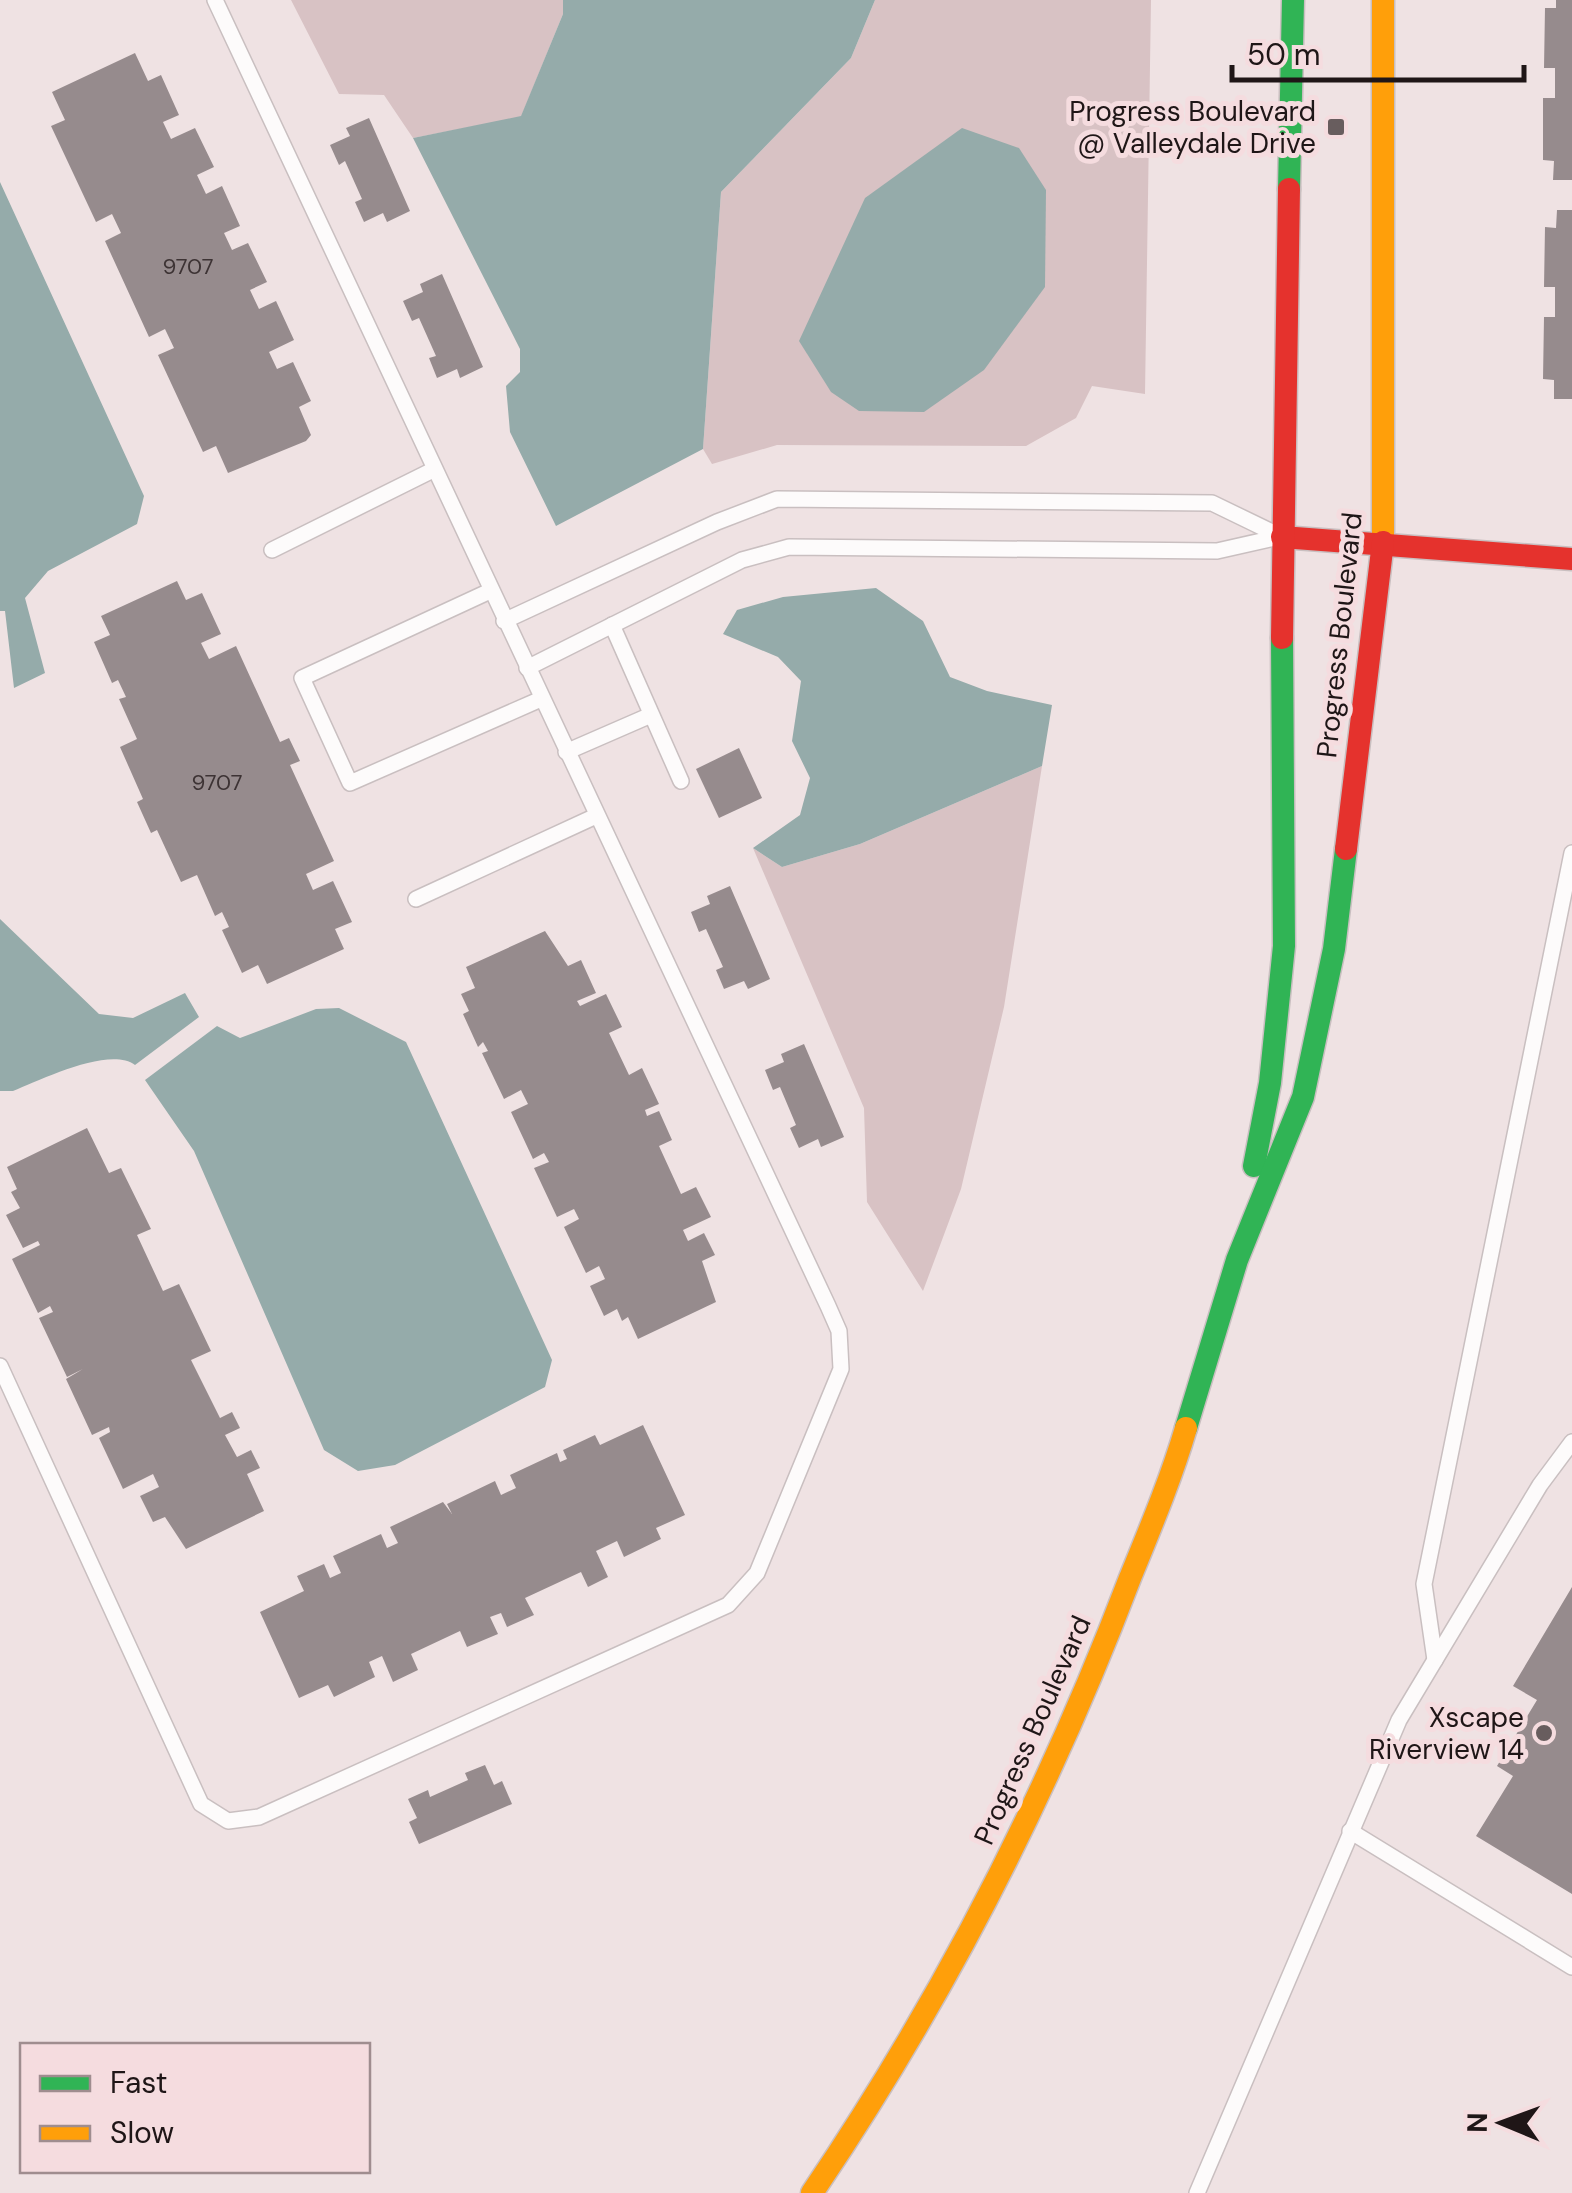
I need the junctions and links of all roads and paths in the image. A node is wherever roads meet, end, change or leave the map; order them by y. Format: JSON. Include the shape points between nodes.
{"nodes":[{"id":1,"x":215,"y":0,"type":"edge"},
{"id":2,"x":1293,"y":0,"type":"edge"},
{"id":3,"x":1384,"y":0,"type":"edge"},
{"id":4,"x":433,"y":470,"type":"junction"},
{"id":5,"x":1282,"y":537,"type":"junction"},
{"id":6,"x":1383,"y":544,"type":"junction"},
{"id":7,"x":272,"y":550,"type":"dead end"},
{"id":8,"x":1572,"y":559,"type":"edge"},
{"id":9,"x":490,"y":590,"type":"junction"},
{"id":10,"x":504,"y":621,"type":"junction"},
{"id":11,"x":612,"y":625,"type":"junction"},
{"id":12,"x":527,"y":668,"type":"junction"},
{"id":13,"x":541,"y":699,"type":"junction"},
{"id":14,"x":650,"y":715,"type":"junction"},
{"id":15,"x":566,"y":752,"type":"junction"},
{"id":16,"x":681,"y":781,"type":"dead end"},
{"id":17,"x":596,"y":816,"type":"junction"},
{"id":18,"x":1572,"y":853,"type":"edge"},
{"id":19,"x":416,"y":900,"type":"dead end"},
{"id":20,"x":1237,"y":1260,"type":"junction"},
{"id":21,"x":0,"y":1366,"type":"edge"},
{"id":22,"x":1572,"y":1442,"type":"edge"},
{"id":23,"x":1435,"y":1660,"type":"junction"},
{"id":24,"x":1350,"y":1831,"type":"junction"},
{"id":25,"x":1572,"y":1967,"type":"edge"},
{"id":26,"x":812,"y":2193,"type":"edge"},
{"id":27,"x":1197,"y":2193,"type":"edge"}],
"edges":[{"from":1,"to":4,"type":"lane"},
{"from":2,"to":5,"type":"main road","name":"Progress Boulevard"},
{"from":3,"to":6,"type":"main road","name":"Progress Boulevard"},
{"from":4,"to":7,"type":"lane"},
{"from":4,"to":9,"type":"lane"},
{"from":5,"to":6,"type":"main road"},
{"from":5,"to":10,"type":"lane","via":[[1212,503],[777,499]]},
{"from":5,"to":11,"type":"lane","via":[[1217,551],[789,547],[742,560]]},
{"from":5,"to":20,"type":"main road","name":"Progress Boulevard","via":[[1284,946],[1270,1083]]},
{"from":6,"to":8,"type":"main road"},
{"from":6,"to":20,"type":"main road","name":"Progress Boulevard","via":[[1334,950],[1302,1096]]},
{"from":9,"to":10,"type":"lane"},
{"from":9,"to":13,"type":"lane","via":[[302,678],[350,783]]},
{"from":10,"to":12,"type":"lane"},
{"from":11,"to":12,"type":"lane"},
{"from":11,"to":14,"type":"lane"},
{"from":12,"to":13,"type":"lane"},
{"from":13,"to":15,"type":"lane"},
{"from":14,"to":15,"type":"lane"},
{"from":14,"to":16,"type":"lane"},
{"from":15,"to":17,"type":"lane"},
{"from":17,"to":19,"type":"lane"},
{"from":17,"to":21,"type":"lane","via":[[839,1331],[841,1369],[757,1573],[728,1606],[259,1817],[228,1821],[201,1804]]},
{"from":18,"to":23,"type":"lane","via":[[1424,1584]]},
{"from":20,"to":26,"type":"main road","name":"Progress Boulevard","via":[[1180,1449],[1080,1710],[983,1909]]},
{"from":22,"to":23,"type":"lane"},
{"from":23,"to":24,"type":"lane","via":[[1399,1720]]},
{"from":24,"to":25,"type":"lane"},
{"from":24,"to":27,"type":"lane"}]}
